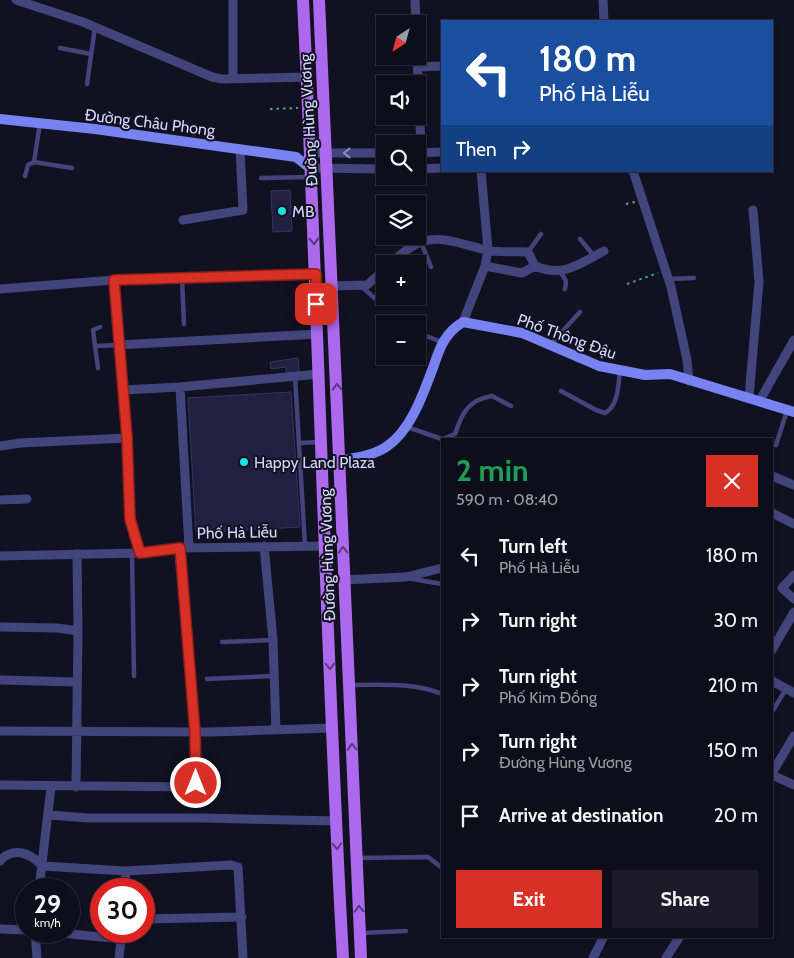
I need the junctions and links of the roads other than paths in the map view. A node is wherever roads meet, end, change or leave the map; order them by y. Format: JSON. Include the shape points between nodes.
{"nodes":[{"id":1,"x":16,"y":0,"type":"edge"},
{"id":2,"x":233,"y":0,"type":"edge"},
{"id":3,"x":303,"y":0,"type":"edge"},
{"id":4,"x":319,"y":0,"type":"edge"},
{"id":5,"x":415,"y":0,"type":"edge"},
{"id":6,"x":603,"y":0,"type":"edge"},
{"id":7,"x":416,"y":15,"type":"edge"},
{"id":8,"x":604,"y":20,"type":"edge"},
{"id":9,"x":95,"y":27,"type":"junction"},
{"id":10,"x":60,"y":48,"type":"dead end"},
{"id":11,"x":91,"y":54,"type":"junction"},
{"id":12,"x":441,"y":66,"type":"edge"},
{"id":13,"x":418,"y":67,"type":"joint"},
{"id":14,"x":307,"y":77,"type":"junction"},
{"id":15,"x":234,"y":78,"type":"junction"},
{"id":16,"x":87,"y":84,"type":"dead end"},
{"id":17,"x":0,"y":119,"type":"edge"},
{"id":18,"x":40,"y":123,"type":"junction"},
{"id":19,"x":419,"y":135,"type":"edge"},
{"id":20,"x":240,"y":149,"type":"junction"},
{"id":21,"x":310,"y":152,"type":"junction"},
{"id":22,"x":441,"y":152,"type":"edge"},
{"id":23,"x":326,"y":153,"type":"junction"},
{"id":24,"x":376,"y":153,"type":"edge"},
{"id":25,"x":426,"y":153,"type":"edge"},
{"id":26,"x":296,"y":157,"type":"junction"},
{"id":27,"x":34,"y":162,"type":"junction"},
{"id":28,"x":72,"y":168,"type":"dead end"},
{"id":29,"x":441,"y":168,"type":"edge"},
{"id":30,"x":327,"y":169,"type":"junction"},
{"id":31,"x":376,"y":169,"type":"edge"},
{"id":32,"x":426,"y":169,"type":"edge"},
{"id":33,"x":310,"y":172,"type":"junction"},
{"id":34,"x":481,"y":172,"type":"edge"},
{"id":35,"x":633,"y":172,"type":"edge"},
{"id":36,"x":25,"y":176,"type":"dead end"},
{"id":37,"x":260,"y":178,"type":"dead end"},
{"id":38,"x":753,"y":210,"type":"dead end"},
{"id":39,"x":184,"y":220,"type":"dead end"},
{"id":40,"x":541,"y":234,"type":"dead end"},
{"id":41,"x":580,"y":239,"type":"dead end"},
{"id":42,"x":426,"y":241,"type":"edge"},
{"id":43,"x":413,"y":245,"type":"edge"},
{"id":44,"x":422,"y":245,"type":"edge"},
{"id":45,"x":488,"y":250,"type":"junction"},
{"id":46,"x":604,"y":251,"type":"dead end"},
{"id":47,"x":528,"y":252,"type":"junction"},
{"id":48,"x":399,"y":255,"type":"edge"},
{"id":49,"x":594,"y":256,"type":"junction"},
{"id":50,"x":485,"y":266,"type":"junction"},
{"id":51,"x":535,"y":266,"type":"junction"},
{"id":52,"x":431,"y":267,"type":"dead end"},
{"id":53,"x":560,"y":271,"type":"junction"},
{"id":54,"x":316,"y":274,"type":"junction"},
{"id":55,"x":667,"y":274,"type":"junction"},
{"id":56,"x":376,"y":277,"type":"edge"},
{"id":57,"x":182,"y":278,"type":"junction"},
{"id":58,"x":694,"y":278,"type":"dead end"},
{"id":59,"x":114,"y":280,"type":"junction"},
{"id":60,"x":356,"y":285,"type":"junction"},
{"id":61,"x":332,"y":286,"type":"junction"},
{"id":62,"x":0,"y":289,"type":"edge"},
{"id":63,"x":565,"y":290,"type":"dead end"},
{"id":64,"x":376,"y":299,"type":"edge"},
{"id":65,"x":580,"y":312,"type":"dead end"},
{"id":66,"x":463,"y":322,"type":"junction"},
{"id":67,"x":184,"y":324,"type":"dead end"},
{"id":68,"x":100,"y":327,"type":"dead end"},
{"id":69,"x":318,"y":334,"type":"junction"},
{"id":70,"x":426,"y":337,"type":"edge"},
{"id":71,"x":794,"y":340,"type":"edge"},
{"id":72,"x":442,"y":342,"type":"junction"},
{"id":73,"x":118,"y":345,"type":"junction"},
{"id":74,"x":550,"y":345,"type":"junction"},
{"id":75,"x":95,"y":346,"type":"junction"},
{"id":76,"x":98,"y":368,"type":"dead end"},
{"id":77,"x":620,"y":371,"type":"junction"},
{"id":78,"x":319,"y":374,"type":"junction"},
{"id":79,"x":295,"y":376,"type":"junction"},
{"id":80,"x":689,"y":381,"type":"junction"},
{"id":81,"x":180,"y":387,"type":"junction"},
{"id":82,"x":123,"y":390,"type":"junction"},
{"id":83,"x":561,"y":391,"type":"dead end"},
{"id":84,"x":749,"y":398,"type":"junction"},
{"id":85,"x":760,"y":400,"type":"junction"},
{"id":86,"x":511,"y":406,"type":"dead end"},
{"id":87,"x":791,"y":411,"type":"edge"},
{"id":88,"x":405,"y":427,"type":"junction"},
{"id":89,"x":127,"y":438,"type":"junction"},
{"id":90,"x":441,"y":438,"type":"edge"},
{"id":91,"x":445,"y":438,"type":"edge"},
{"id":92,"x":321,"y":442,"type":"junction"},
{"id":93,"x":299,"y":443,"type":"junction"},
{"id":94,"x":776,"y":445,"type":"dead end"},
{"id":95,"x":0,"y":446,"type":"edge"},
{"id":96,"x":339,"y":462,"type":"junction"},
{"id":97,"x":773,"y":476,"type":"edge"},
{"id":98,"x":794,"y":484,"type":"edge"},
{"id":99,"x":27,"y":499,"type":"dead end"},
{"id":100,"x":0,"y":500,"type":"edge"},
{"id":101,"x":773,"y":514,"type":"edge"},
{"id":102,"x":794,"y":524,"type":"edge"},
{"id":103,"x":264,"y":546,"type":"junction"},
{"id":104,"x":305,"y":546,"type":"junction"},
{"id":105,"x":325,"y":546,"type":"junction"},
{"id":106,"x":185,"y":548,"type":"junction"},
{"id":107,"x":136,"y":553,"type":"junction"},
{"id":108,"x":77,"y":554,"type":"junction"},
{"id":109,"x":0,"y":556,"type":"edge"},
{"id":110,"x":441,"y":568,"type":"edge"},
{"id":111,"x":794,"y":575,"type":"edge"},
{"id":112,"x":406,"y":577,"type":"junction"},
{"id":113,"x":344,"y":580,"type":"junction"},
{"id":114,"x":441,"y":584,"type":"edge"},
{"id":115,"x":794,"y":599,"type":"edge"},
{"id":116,"x":794,"y":612,"type":"edge"},
{"id":117,"x":0,"y":627,"type":"edge"},
{"id":118,"x":78,"y":631,"type":"junction"},
{"id":119,"x":328,"y":639,"type":"junction"},
{"id":120,"x":347,"y":639,"type":"junction"},
{"id":121,"x":273,"y":640,"type":"junction"},
{"id":122,"x":222,"y":642,"type":"dead end"},
{"id":123,"x":773,"y":648,"type":"edge"},
{"id":124,"x":134,"y":676,"type":"dead end"},
{"id":125,"x":273,"y":676,"type":"junction"},
{"id":126,"x":0,"y":680,"type":"edge"},
{"id":127,"x":207,"y":680,"type":"dead end"},
{"id":128,"x":76,"y":682,"type":"junction"},
{"id":129,"x":773,"y":682,"type":"edge"},
{"id":130,"x":349,"y":685,"type":"junction"},
{"id":131,"x":790,"y":691,"type":"edge"},
{"id":132,"x":441,"y":694,"type":"edge"},
{"id":133,"x":773,"y":711,"type":"edge"},
{"id":134,"x":332,"y":728,"type":"junction"},
{"id":135,"x":276,"y":730,"type":"junction"},
{"id":136,"x":0,"y":731,"type":"edge"},
{"id":137,"x":195,"y":732,"type":"junction"},
{"id":138,"x":75,"y":733,"type":"junction"},
{"id":139,"x":794,"y":736,"type":"edge"},
{"id":140,"x":775,"y":762,"type":"edge"},
{"id":141,"x":773,"y":774,"type":"edge"},
{"id":142,"x":0,"y":785,"type":"edge"},
{"id":143,"x":794,"y":785,"type":"edge"},
{"id":144,"x":51,"y":787,"type":"junction"},
{"id":145,"x":76,"y":787,"type":"junction"},
{"id":146,"x":49,"y":815,"type":"junction"},
{"id":147,"x":336,"y":821,"type":"junction"},
{"id":148,"x":357,"y":858,"type":"junction"},
{"id":149,"x":0,"y":861,"type":"edge"},
{"id":150,"x":42,"y":866,"type":"junction"},
{"id":151,"x":441,"y":867,"type":"edge"},
{"id":152,"x":126,"y":871,"type":"junction"},
{"id":153,"x":40,"y":878,"type":"edge"},
{"id":154,"x":125,"y":878,"type":"edge"},
{"id":155,"x":242,"y":917,"type":"junction"},
{"id":156,"x":155,"y":919,"type":"edge"},
{"id":157,"x":0,"y":929,"type":"edge"},
{"id":158,"x":15,"y":930,"type":"edge"},
{"id":159,"x":406,"y":931,"type":"dead end"},
{"id":160,"x":360,"y":933,"type":"junction"},
{"id":161,"x":603,"y":938,"type":"edge"},
{"id":162,"x":679,"y":938,"type":"edge"},
{"id":163,"x":36,"y":943,"type":"edge"},
{"id":164,"x":121,"y":943,"type":"edge"},
{"id":165,"x":37,"y":958,"type":"edge"},
{"id":166,"x":119,"y":958,"type":"edge"},
{"id":167,"x":244,"y":958,"type":"edge"},
{"id":168,"x":343,"y":958,"type":"edge"},
{"id":169,"x":362,"y":958,"type":"edge"},
{"id":170,"x":593,"y":958,"type":"edge"},
{"id":171,"x":666,"y":958,"type":"edge"}],
"edges":[{"from":1,"to":9,"type":"street"},
{"from":2,"to":15,"type":"street"},
{"from":3,"to":14,"type":"main road","name":"Đường Hùng Vương"},
{"from":4,"to":23,"type":"main road","name":"Đường Hùng Vương"},
{"from":5,"to":7,"type":"street"},
{"from":6,"to":8,"type":"street"},
{"from":9,"to":11,"type":"lane"},
{"from":9,"to":15,"type":"street","via":[[212,77]]},
{"from":10,"to":11,"type":"lane"},
{"from":11,"to":16,"type":"lane"},
{"from":12,"to":13,"type":"street"},
{"from":13,"to":19,"type":"street"},
{"from":14,"to":15,"type":"street"},
{"from":14,"to":21,"type":"main road","name":"Đường Hùng Vương"},
{"from":17,"to":18,"type":"street","name":"Đường Châu Phong"},
{"from":18,"to":20,"type":"street","name":"Đường Châu Phong"},
{"from":18,"to":27,"type":"lane"},
{"from":20,"to":26,"type":"street","name":"Đường Châu Phong"},
{"from":20,"to":39,"type":"street","via":[[243,210]]},
{"from":21,"to":23,"type":"street"},
{"from":21,"to":26,"type":"street","name":"Đường Châu Phong"},
{"from":21,"to":33,"type":"main road","name":"Đường Hùng Vương"},
{"from":22,"to":25,"type":"street"},
{"from":24,"to":23,"type":"street","one_way":true},
{"from":23,"to":30,"type":"main road","name":"Đường Hùng Vương"},
{"from":26,"to":33,"type":"street"},
{"from":27,"to":28,"type":"lane"},
{"from":27,"to":36,"type":"lane","via":[[28,165]]},
{"from":29,"to":32,"type":"street"},
{"from":30,"to":31,"type":"street"},
{"from":30,"to":33,"type":"street"},
{"from":30,"to":61,"type":"main road","name":"Đường Hùng Vương"},
{"from":33,"to":37,"type":"lane"},
{"from":33,"to":54,"type":"main road","name":"Đường Hùng Vương","one_way":true},
{"from":34,"to":45,"type":"street"},
{"from":35,"to":55,"type":"street"},
{"from":38,"to":84,"type":"street","via":[[760,282]]},
{"from":40,"to":47,"type":"lane"},
{"from":41,"to":49,"type":"lane"},
{"from":42,"to":45,"type":"street","via":[[448,239]]},
{"from":43,"to":48,"type":"street"},
{"from":44,"to":52,"type":"lane"},
{"from":45,"to":47,"type":"street"},
{"from":45,"to":50,"type":"street"},
{"from":46,"to":49,"type":"street"},
{"from":47,"to":51,"type":"street"},
{"from":49,"to":53,"type":"street"},
{"from":50,"to":51,"type":"street","via":[[522,273]]},
{"from":50,"to":66,"type":"street"},
{"from":51,"to":53,"type":"street","via":[[546,271]]},
{"from":53,"to":63,"type":"lane","via":[[566,282]]},
{"from":54,"to":57,"type":"street"},
{"from":54,"to":69,"type":"main road","name":"Đường Hùng Vương"},
{"from":55,"to":58,"type":"lane"},
{"from":55,"to":80,"type":"street"},
{"from":56,"to":60,"type":"street","via":[[368,285]]},
{"from":57,"to":59,"type":"street"},
{"from":57,"to":67,"type":"lane"},
{"from":59,"to":62,"type":"street"},
{"from":59,"to":73,"type":"street"},
{"from":60,"to":61,"type":"street"},
{"from":60,"to":64,"type":"lane"},
{"from":96,"to":61,"type":"main road","name":"Đường Hùng Vương","one_way":true},
{"from":65,"to":74,"type":"lane"},
{"from":66,"to":72,"type":"street"},
{"from":66,"to":74,"type":"street","name":"Phố Thông Đậu","via":[[514,330]]},
{"from":68,"to":75,"type":"lane","via":[[93,330]]},
{"from":69,"to":73,"type":"street"},
{"from":69,"to":78,"type":"main road","name":"Đường Hùng Vương"},
{"from":70,"to":72,"type":"lane"},
{"from":71,"to":85,"type":"street"},
{"from":72,"to":88,"type":"street"},
{"from":73,"to":75,"type":"lane"},
{"from":73,"to":82,"type":"street"},
{"from":74,"to":77,"type":"street","name":"Phố Thông Đậu","via":[[599,366]]},
{"from":75,"to":76,"type":"lane"},
{"from":77,"to":80,"type":"street","name":"Phố Thông Đậu","via":[[670,374]]},
{"from":77,"to":83,"type":"lane","via":[[616,399],[605,413]]},
{"from":78,"to":79,"type":"street"},
{"from":78,"to":92,"type":"main road","name":"Đường Hùng Vương"},
{"from":79,"to":81,"type":"street"},
{"from":79,"to":93,"type":"lane"},
{"from":80,"to":84,"type":"street","name":"Phố Thông Đậu"},
{"from":81,"to":82,"type":"street"},
{"from":81,"to":106,"type":"street"},
{"from":82,"to":89,"type":"street"},
{"from":84,"to":85,"type":"street","name":"Phố Thông Đậu"},
{"from":85,"to":87,"type":"street","name":"Phố Thông Đậu"},
{"from":86,"to":91,"type":"lane","via":[[492,396],[468,406],[461,415],[455,434]]},
{"from":87,"to":94,"type":"lane"},
{"from":88,"to":90,"type":"lane"},
{"from":88,"to":96,"type":"street","via":[[385,448]]},
{"from":89,"to":95,"type":"street","via":[[20,442]]},
{"from":89,"to":107,"type":"street","via":[[130,519]]},
{"from":92,"to":93,"type":"lane"},
{"from":92,"to":105,"type":"main road","name":"Đường Hùng Vương"},
{"from":93,"to":104,"type":"lane"},
{"from":113,"to":96,"type":"main road","name":"Đường Hùng Vương","one_way":true},
{"from":97,"to":98,"type":"street"},
{"from":99,"to":100,"type":"street"},
{"from":101,"to":102,"type":"street"},
{"from":103,"to":104,"type":"street","name":"Phố Hà Liễu"},
{"from":103,"to":106,"type":"street","name":"Phố Hà Liễu"},
{"from":103,"to":121,"type":"street"},
{"from":104,"to":105,"type":"street","name":"Phố Hà Liễu"},
{"from":105,"to":119,"type":"main road","name":"Đường Hùng Vương"},
{"from":106,"to":107,"type":"street","name":"Phố Hà Liễu"},
{"from":106,"to":137,"type":"street"},
{"from":107,"to":108,"type":"street","name":"Phố Hà Liễu"},
{"from":107,"to":124,"type":"lane"},
{"from":108,"to":109,"type":"street","name":"Phố Hà Liễu"},
{"from":108,"to":118,"type":"street"},
{"from":110,"to":112,"type":"street"},
{"from":111,"to":115,"type":"street","via":[[782,588]]},
{"from":112,"to":113,"type":"street"},
{"from":112,"to":114,"type":"lane"},
{"from":113,"to":120,"type":"main road","name":"Đường Hùng Vương"},
{"from":116,"to":123,"type":"street"},
{"from":117,"to":118,"type":"street"},
{"from":118,"to":128,"type":"street"},
{"from":119,"to":120,"type":"main road"},
{"from":119,"to":134,"type":"main road","name":"Đường Hùng Vương","one_way":true},
{"from":120,"to":130,"type":"main road","name":"Đường Hùng Vương"},
{"from":121,"to":122,"type":"lane"},
{"from":121,"to":125,"type":"street"},
{"from":125,"to":127,"type":"lane"},
{"from":125,"to":135,"type":"street"},
{"from":126,"to":128,"type":"street"},
{"from":128,"to":138,"type":"street"},
{"from":129,"to":131,"type":"street"},
{"from":130,"to":132,"type":"lane","via":[[405,685],[429,688]]},
{"from":148,"to":130,"type":"main road","name":"Đường Hùng Vương","one_way":true},
{"from":131,"to":133,"type":"lane"},
{"from":134,"to":135,"type":"street"},
{"from":134,"to":147,"type":"main road","name":"Đường Hùng Vương"},
{"from":135,"to":137,"type":"street"},
{"from":136,"to":138,"type":"street"},
{"from":137,"to":138,"type":"street"},
{"from":137,"to":145,"type":"street","via":[[196,783],[192,787]]},
{"from":138,"to":145,"type":"street"},
{"from":139,"to":140,"type":"street"},
{"from":141,"to":143,"type":"street"},
{"from":142,"to":144,"type":"street"},
{"from":144,"to":145,"type":"street"},
{"from":144,"to":146,"type":"street"},
{"from":146,"to":147,"type":"street"},
{"from":146,"to":150,"type":"street"},
{"from":147,"to":168,"type":"main road","name":"Đường Hùng Vương","one_way":true},
{"from":148,"to":151,"type":"lane","via":[[428,857]]},
{"from":160,"to":148,"type":"main road","name":"Đường Hùng Vương","one_way":true},
{"from":149,"to":150,"type":"street","via":[[8,853],[16,851],[35,858]]},
{"from":150,"to":152,"type":"street"},
{"from":150,"to":153,"type":"street"},
{"from":152,"to":154,"type":"street"},
{"from":152,"to":155,"type":"street","via":[[238,867]]},
{"from":155,"to":156,"type":"street"},
{"from":155,"to":167,"type":"street"},
{"from":157,"to":158,"type":"street"},
{"from":159,"to":160,"type":"lane"},
{"from":160,"to":169,"type":"main road","name":"Đường Hùng Vương"},
{"from":161,"to":170,"type":"street"},
{"from":162,"to":171,"type":"street"},
{"from":163,"to":165,"type":"street"},
{"from":164,"to":166,"type":"street"}]}
